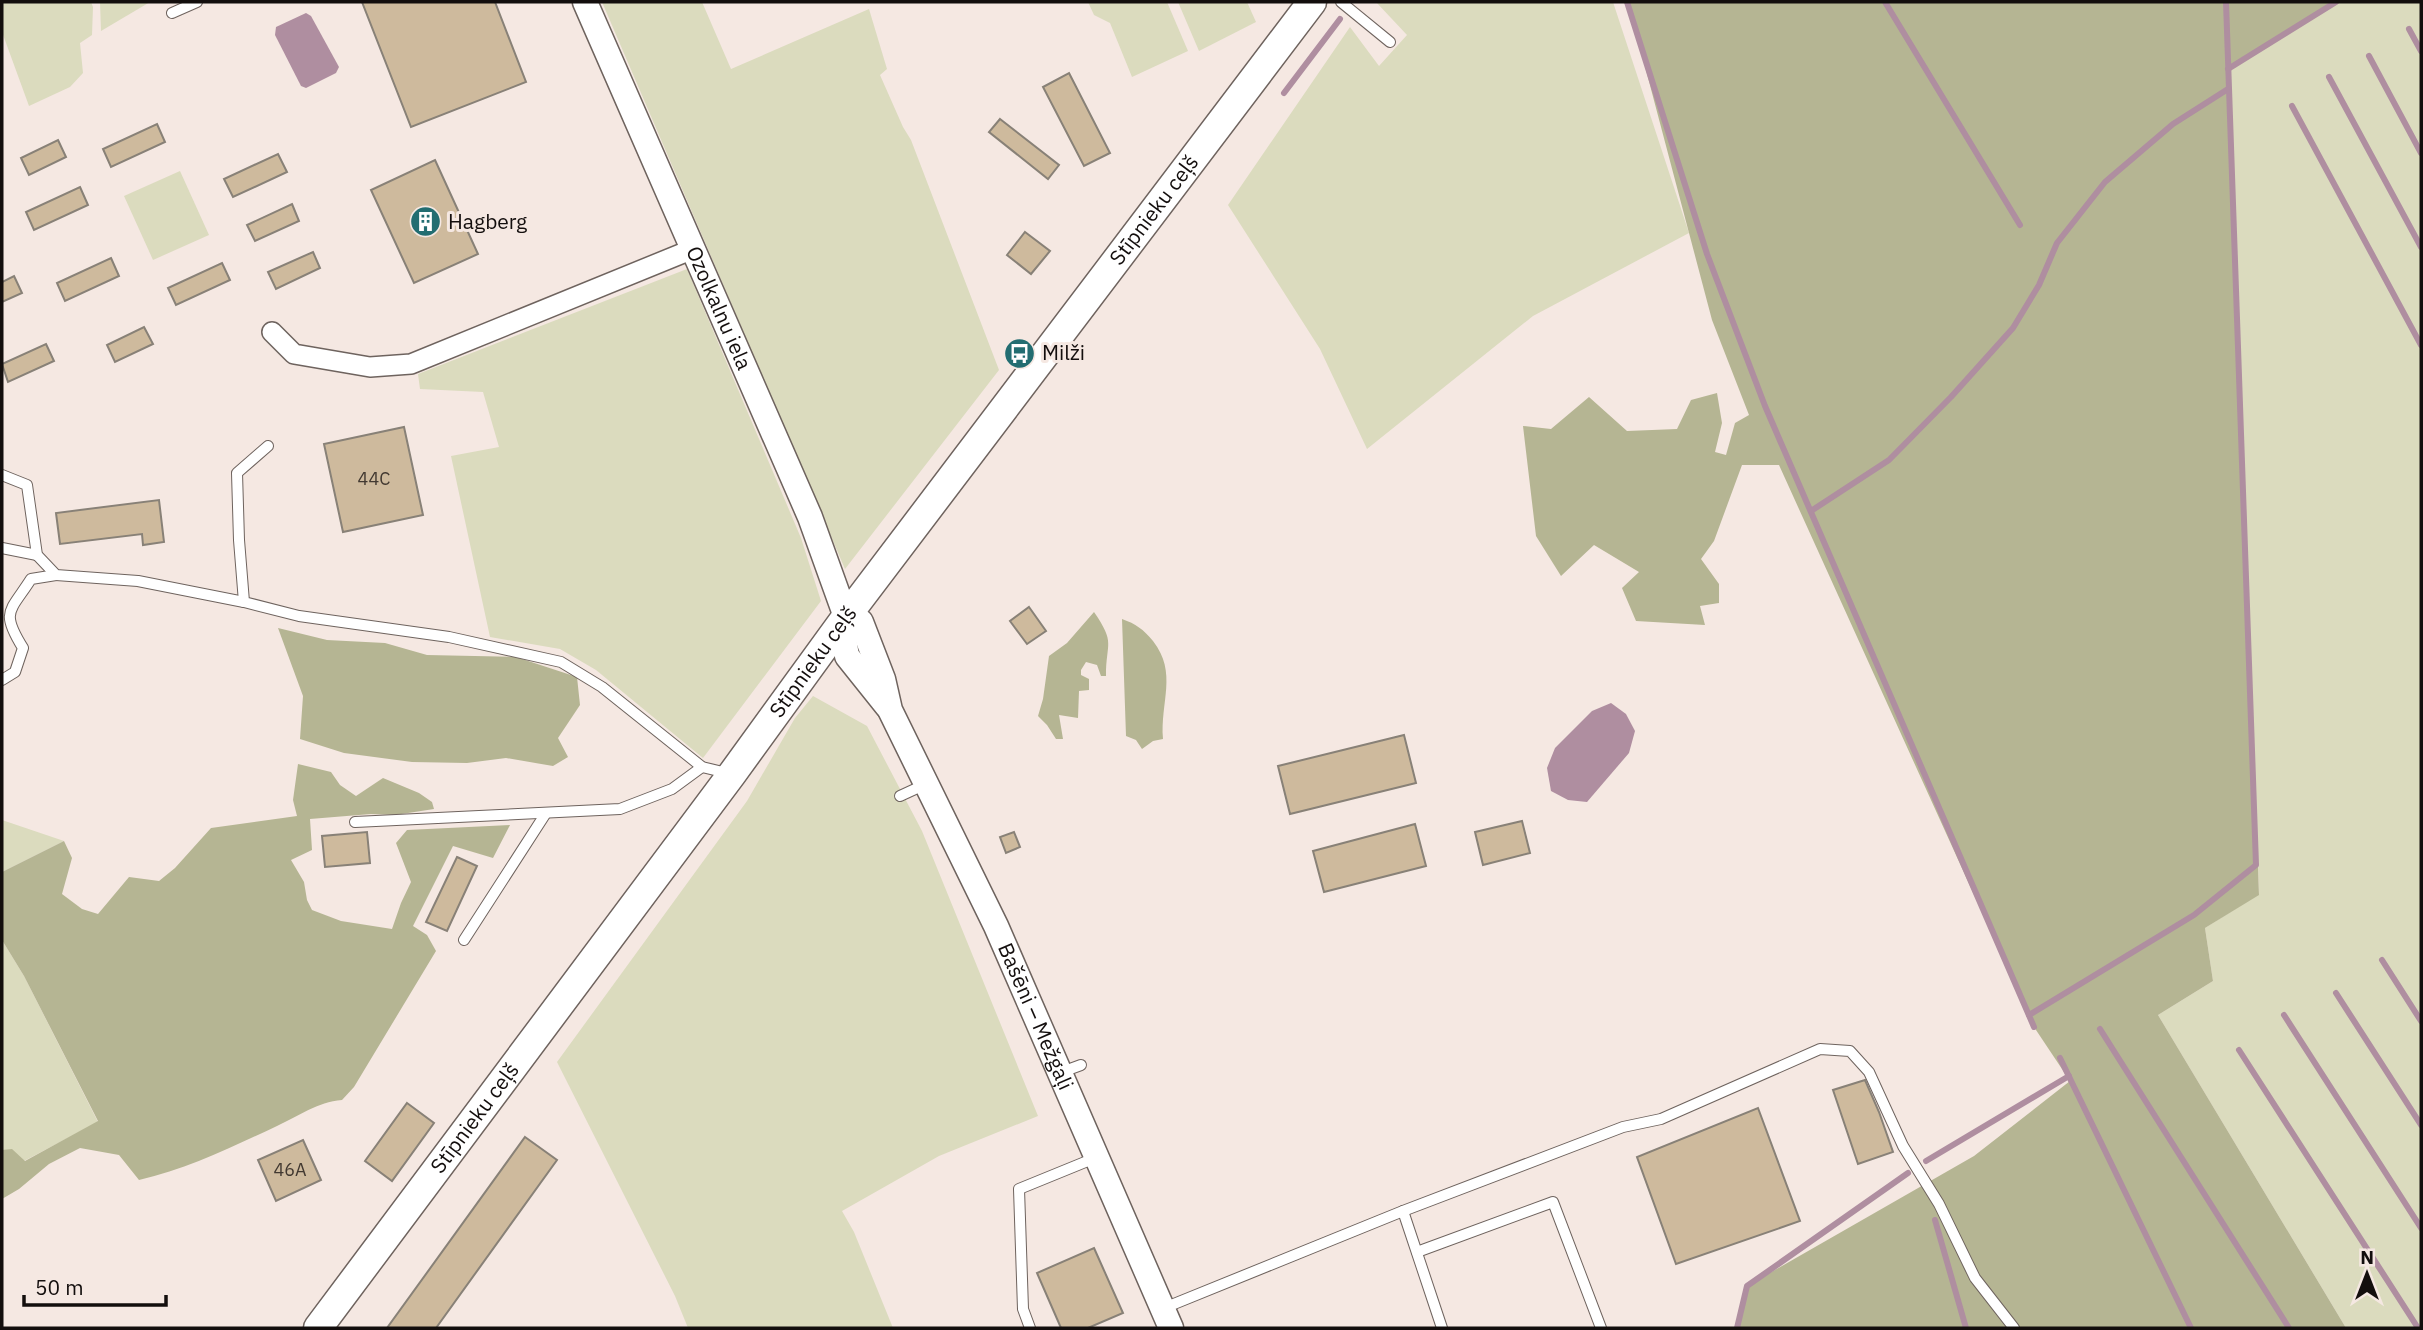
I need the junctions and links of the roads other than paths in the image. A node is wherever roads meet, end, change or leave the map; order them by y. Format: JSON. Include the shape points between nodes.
{"nodes":[{"id":1,"x":197,"y":2,"type":"edge"},
{"id":2,"x":585,"y":2,"type":"edge"},
{"id":3,"x":1312,"y":2,"type":"edge"},
{"id":4,"x":1341,"y":2,"type":"edge"},
{"id":5,"x":172,"y":13,"type":"dead end"},
{"id":6,"x":1390,"y":42,"type":"dead end"},
{"id":7,"x":693,"y":249,"type":"junction"},
{"id":8,"x":272,"y":332,"type":"dead end"},
{"id":9,"x":268,"y":446,"type":"dead end"},
{"id":10,"x":2,"y":475,"type":"edge"},
{"id":11,"x":2,"y":548,"type":"edge"},
{"id":12,"x":37,"y":555,"type":"junction"},
{"id":13,"x":56,"y":575,"type":"junction"},
{"id":14,"x":244,"y":602,"type":"junction"},
{"id":15,"x":846,"y":617,"type":"junction"},
{"id":16,"x":2,"y":680,"type":"edge"},
{"id":17,"x":702,"y":767,"type":"junction"},
{"id":18,"x":732,"y":774,"type":"junction"},
{"id":19,"x":926,"y":784,"type":"junction"},
{"id":20,"x":900,"y":796,"type":"dead end"},
{"id":21,"x":546,"y":813,"type":"junction"},
{"id":22,"x":355,"y":822,"type":"dead end"},
{"id":23,"x":464,"y":940,"type":"dead end"},
{"id":24,"x":1098,"y":1157,"type":"junction"},
{"id":25,"x":1403,"y":1211,"type":"junction"},
{"id":26,"x":1417,"y":1252,"type":"junction"},
{"id":27,"x":1167,"y":1318,"type":"edge"},
{"id":28,"x":318,"y":1328,"type":"edge"},
{"id":29,"x":1030,"y":1328,"type":"edge"},
{"id":30,"x":1442,"y":1328,"type":"edge"},
{"id":31,"x":1601,"y":1328,"type":"edge"},
{"id":32,"x":2014,"y":1328,"type":"edge"}],
"edges":[{"from":1,"to":5,"type":"lane"},
{"from":2,"to":7,"type":"street","name":"Ozolkalnu iela"},
{"from":3,"to":15,"type":"main road","name":"Stīpnieku ceļš"},
{"from":4,"to":6,"type":"lane"},
{"from":7,"to":8,"type":"street","via":[[411,364],[370,367],[294,354]]},
{"from":7,"to":15,"type":"street","name":"Ozolkalnu iela","via":[[810,517]]},
{"from":9,"to":14,"type":"lane","via":[[237,473]]},
{"from":10,"to":12,"type":"lane","via":[[27,485]]},
{"from":11,"to":12,"type":"lane"},
{"from":12,"to":13,"type":"lane"},
{"from":13,"to":14,"type":"lane","via":[[138,580]]},
{"from":13,"to":16,"type":"lane","via":[[31,579],[9,611],[10,626],[23,648],[15,672]]},
{"from":14,"to":17,"type":"lane","via":[[299,616],[449,637],[561,662],[602,687]]},
{"from":15,"to":18,"type":"main road","name":"Stīpnieku ceļš"},
{"from":15,"to":19,"type":"street","name":"Bašēni – Mežgaļi","via":[[861,622],[890,710]]},
{"from":17,"to":18,"type":"lane"},
{"from":17,"to":21,"type":"lane","via":[[672,789],[620,809]]},
{"from":18,"to":28,"type":"main road","name":"Stīpnieku ceļš"},
{"from":19,"to":20,"type":"lane"},
{"from":19,"to":24,"type":"street","name":"Bašēni – Mežgaļi","via":[[1071,1069]]},
{"from":21,"to":22,"type":"lane"},
{"from":21,"to":23,"type":"lane"},
{"from":24,"to":27,"type":"street","name":"Bašēni – Mežgaļi"},
{"from":24,"to":29,"type":"lane","via":[[1018,1189],[1023,1309]]},
{"from":25,"to":26,"type":"lane"},
{"from":25,"to":27,"type":"lane"},
{"from":25,"to":32,"type":"lane","via":[[1623,1127],[1661,1119],[1820,1049],[1850,1051],[1869,1072],[1903,1146],[1939,1204],[1975,1278]]},
{"from":26,"to":30,"type":"lane"},
{"from":26,"to":31,"type":"lane","via":[[1553,1202]]}]}
